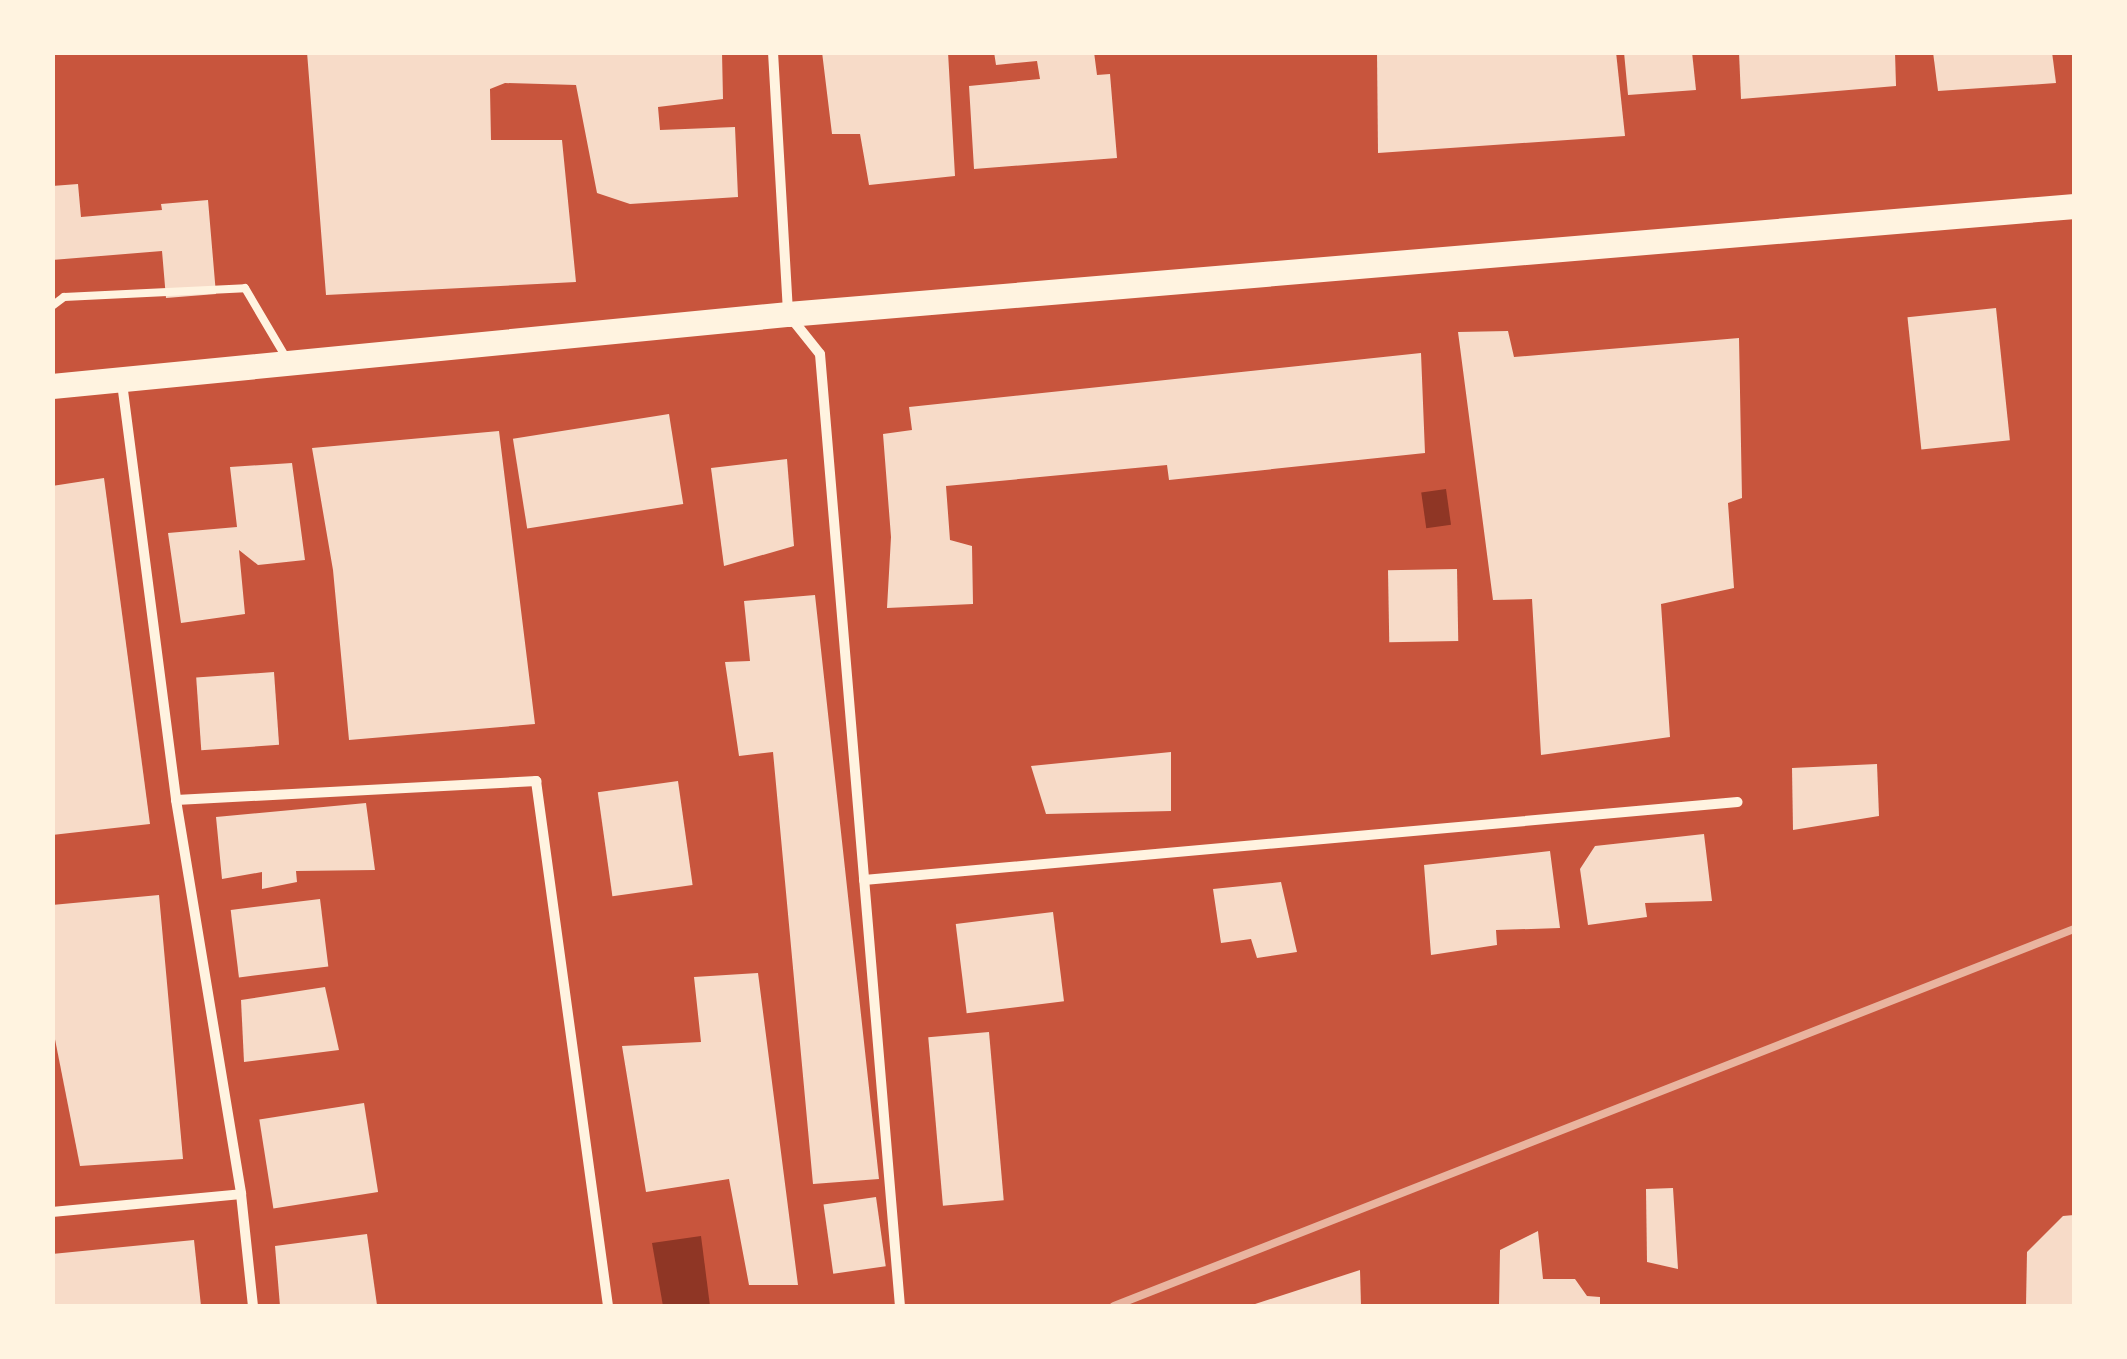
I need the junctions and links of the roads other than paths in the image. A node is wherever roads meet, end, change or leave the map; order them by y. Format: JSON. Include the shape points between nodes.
{"nodes":[{"id":1,"x":773,"y":52,"type":"edge"},
{"id":2,"x":2074,"y":206,"type":"edge"},
{"id":3,"x":52,"y":306,"type":"edge"},
{"id":4,"x":788,"y":314,"type":"junction"},
{"id":5,"x":290,"y":364,"type":"junction"},
{"id":6,"x":122,"y":382,"type":"junction"},
{"id":7,"x":52,"y":386,"type":"edge"},
{"id":8,"x":176,"y":800,"type":"junction"},
{"id":9,"x":1738,"y":802,"type":"dead end"},
{"id":10,"x":864,"y":880,"type":"junction"},
{"id":11,"x":241,"y":1194,"type":"junction"},
{"id":12,"x":52,"y":1212,"type":"edge"},
{"id":13,"x":252,"y":1306,"type":"edge"},
{"id":14,"x":608,"y":1306,"type":"edge"},
{"id":15,"x":900,"y":1306,"type":"edge"}],
"edges":[{"from":1,"to":4,"type":"street"},
{"from":2,"to":4,"type":"main road"},
{"from":3,"to":5,"type":"lane","via":[[64,297],[245,288]]},
{"from":4,"to":5,"type":"main road"},
{"from":4,"to":10,"type":"street","via":[[820,354]]},
{"from":5,"to":6,"type":"main road"},
{"from":6,"to":7,"type":"main road"},
{"from":6,"to":8,"type":"street"},
{"from":8,"to":11,"type":"street"},
{"from":8,"to":14,"type":"street","via":[[536,781]]},
{"from":9,"to":10,"type":"street"},
{"from":10,"to":15,"type":"street"},
{"from":11,"to":12,"type":"street"},
{"from":11,"to":13,"type":"street"}]}
